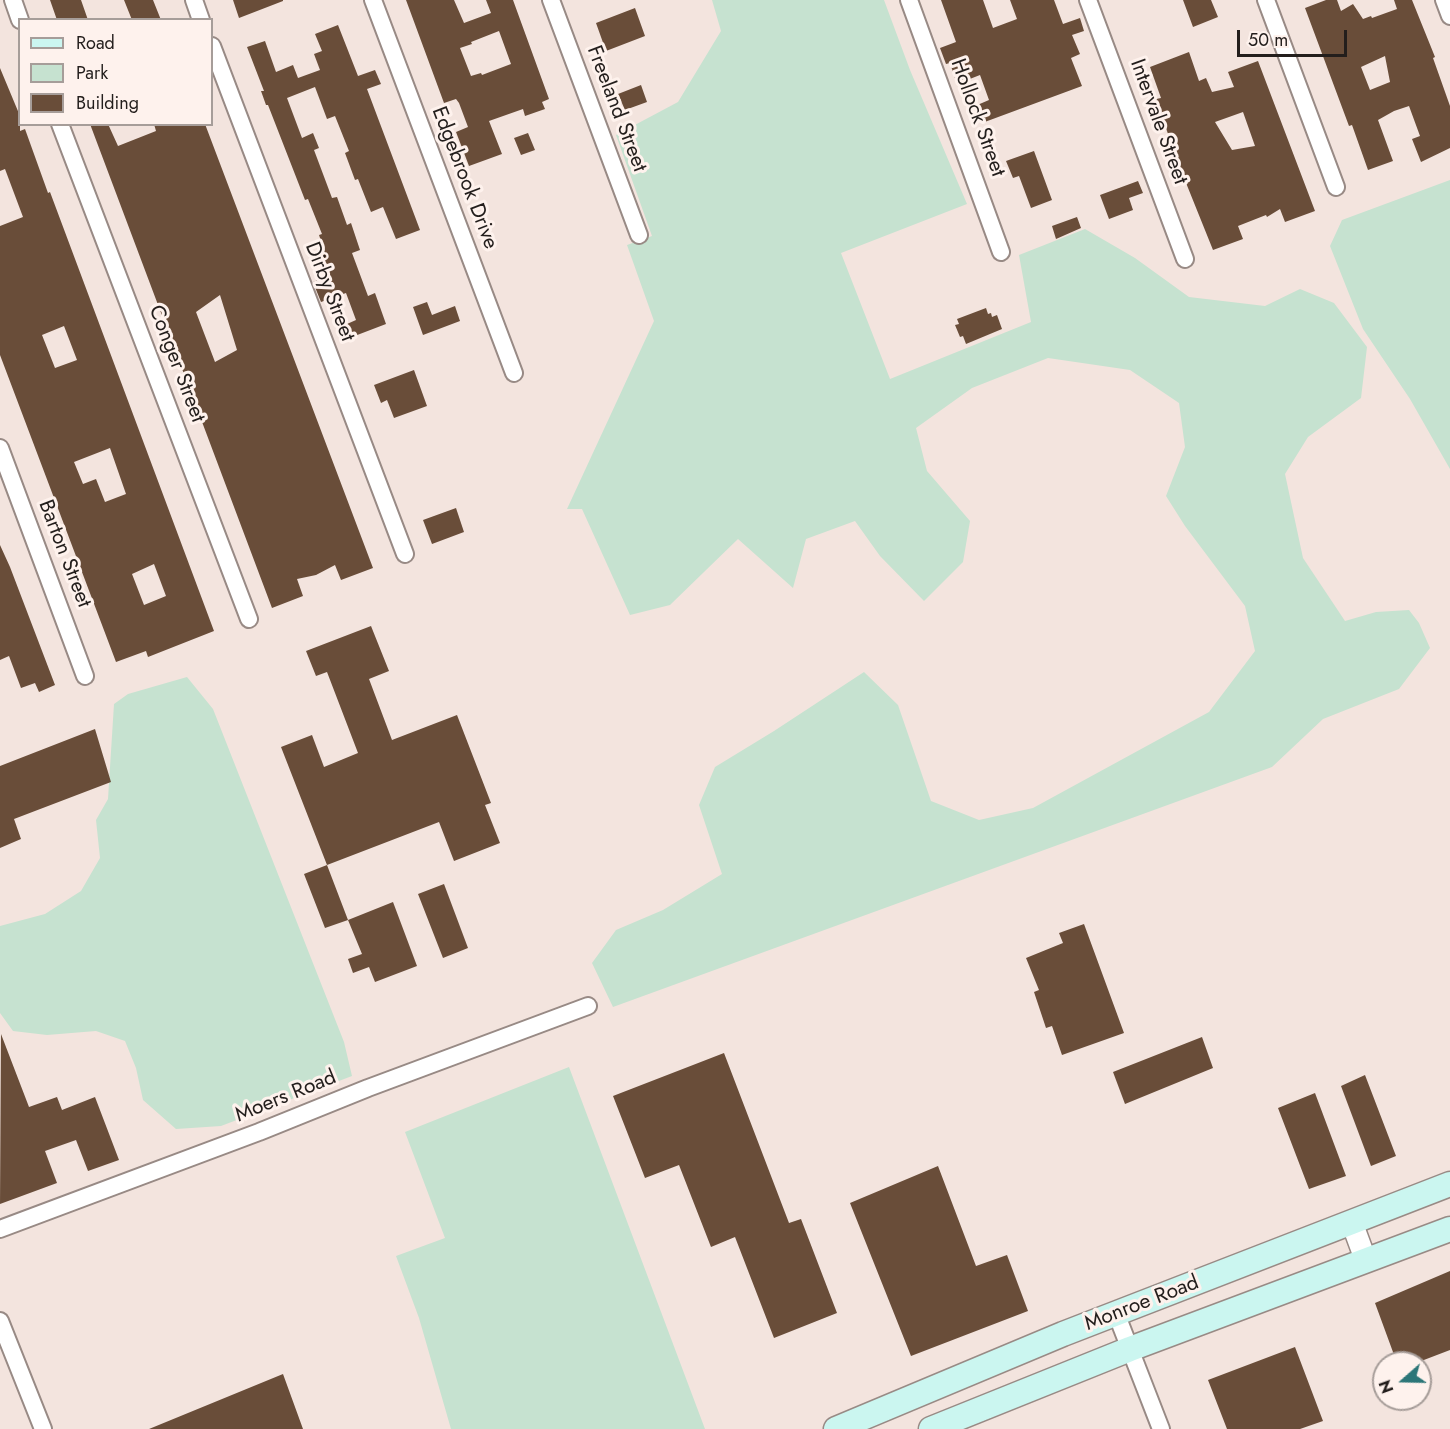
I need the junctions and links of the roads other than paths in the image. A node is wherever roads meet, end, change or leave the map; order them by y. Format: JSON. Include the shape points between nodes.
{"nodes":[{"id":1,"x":13,"y":0,"type":"edge"},
{"id":2,"x":194,"y":0,"type":"edge"},
{"id":3,"x":373,"y":0,"type":"edge"},
{"id":4,"x":551,"y":0,"type":"edge"},
{"id":5,"x":909,"y":0,"type":"edge"},
{"id":6,"x":1088,"y":0,"type":"edge"},
{"id":7,"x":1266,"y":0,"type":"edge"},
{"id":8,"x":1444,"y":0,"type":"edge"},
{"id":9,"x":1450,"y":16,"type":"edge"},
{"id":10,"x":19,"y":18,"type":"edge"},
{"id":11,"x":200,"y":18,"type":"edge"},
{"id":12,"x":213,"y":49,"type":"edge"},
{"id":13,"x":61,"y":126,"type":"edge"},
{"id":14,"x":1336,"y":187,"type":"dead end"},
{"id":15,"x":639,"y":235,"type":"dead end"},
{"id":16,"x":1001,"y":252,"type":"dead end"},
{"id":17,"x":1185,"y":259,"type":"dead end"},
{"id":18,"x":514,"y":373,"type":"dead end"},
{"id":19,"x":0,"y":448,"type":"edge"},
{"id":20,"x":405,"y":554,"type":"dead end"},
{"id":21,"x":249,"y":619,"type":"dead end"},
{"id":22,"x":85,"y":676,"type":"dead end"},
{"id":23,"x":588,"y":1006,"type":"dead end"},
{"id":24,"x":1450,"y":1185,"type":"edge"},
{"id":25,"x":1352,"y":1223,"type":"junction"},
{"id":26,"x":0,"y":1229,"type":"edge"},
{"id":27,"x":1450,"y":1229,"type":"edge"},
{"id":28,"x":1366,"y":1261,"type":"junction"},
{"id":29,"x":1116,"y":1313,"type":"junction"},
{"id":30,"x":0,"y":1321,"type":"edge"},
{"id":31,"x":1130,"y":1350,"type":"junction"},
{"id":32,"x":43,"y":1429,"type":"edge"},
{"id":33,"x":836,"y":1429,"type":"edge"},
{"id":34,"x":931,"y":1429,"type":"edge"},
{"id":35,"x":1161,"y":1429,"type":"edge"}],
"edges":[{"from":1,"to":10,"type":"street"},
{"from":2,"to":11,"type":"street"},
{"from":3,"to":18,"type":"street","name":"Edgebrook Drive"},
{"from":4,"to":15,"type":"street","name":"Freeland Street"},
{"from":5,"to":16,"type":"street","name":"Hollock Street"},
{"from":6,"to":17,"type":"street","name":"Intervale Street"},
{"from":7,"to":14,"type":"street"},
{"from":8,"to":9,"type":"street"},
{"from":12,"to":20,"type":"street","name":"Dirby Street"},
{"from":13,"to":21,"type":"street","name":"Conger Street"},
{"from":19,"to":22,"type":"street","name":"Barton Street"},
{"from":23,"to":26,"type":"street","name":"Moers Road"},
{"from":24,"to":25,"type":"main road","name":"Monroe Road"},
{"from":25,"to":28,"type":"street"},
{"from":25,"to":29,"type":"main road","name":"Monroe Road"},
{"from":27,"to":28,"type":"main road","name":"Monroe Road"},
{"from":28,"to":31,"type":"main road","name":"Monroe Road"},
{"from":29,"to":31,"type":"street"},
{"from":29,"to":33,"type":"main road","name":"Monroe Road"},
{"from":30,"to":32,"type":"street"},
{"from":31,"to":34,"type":"main road","name":"Monroe Road"},
{"from":31,"to":35,"type":"street"}]}
